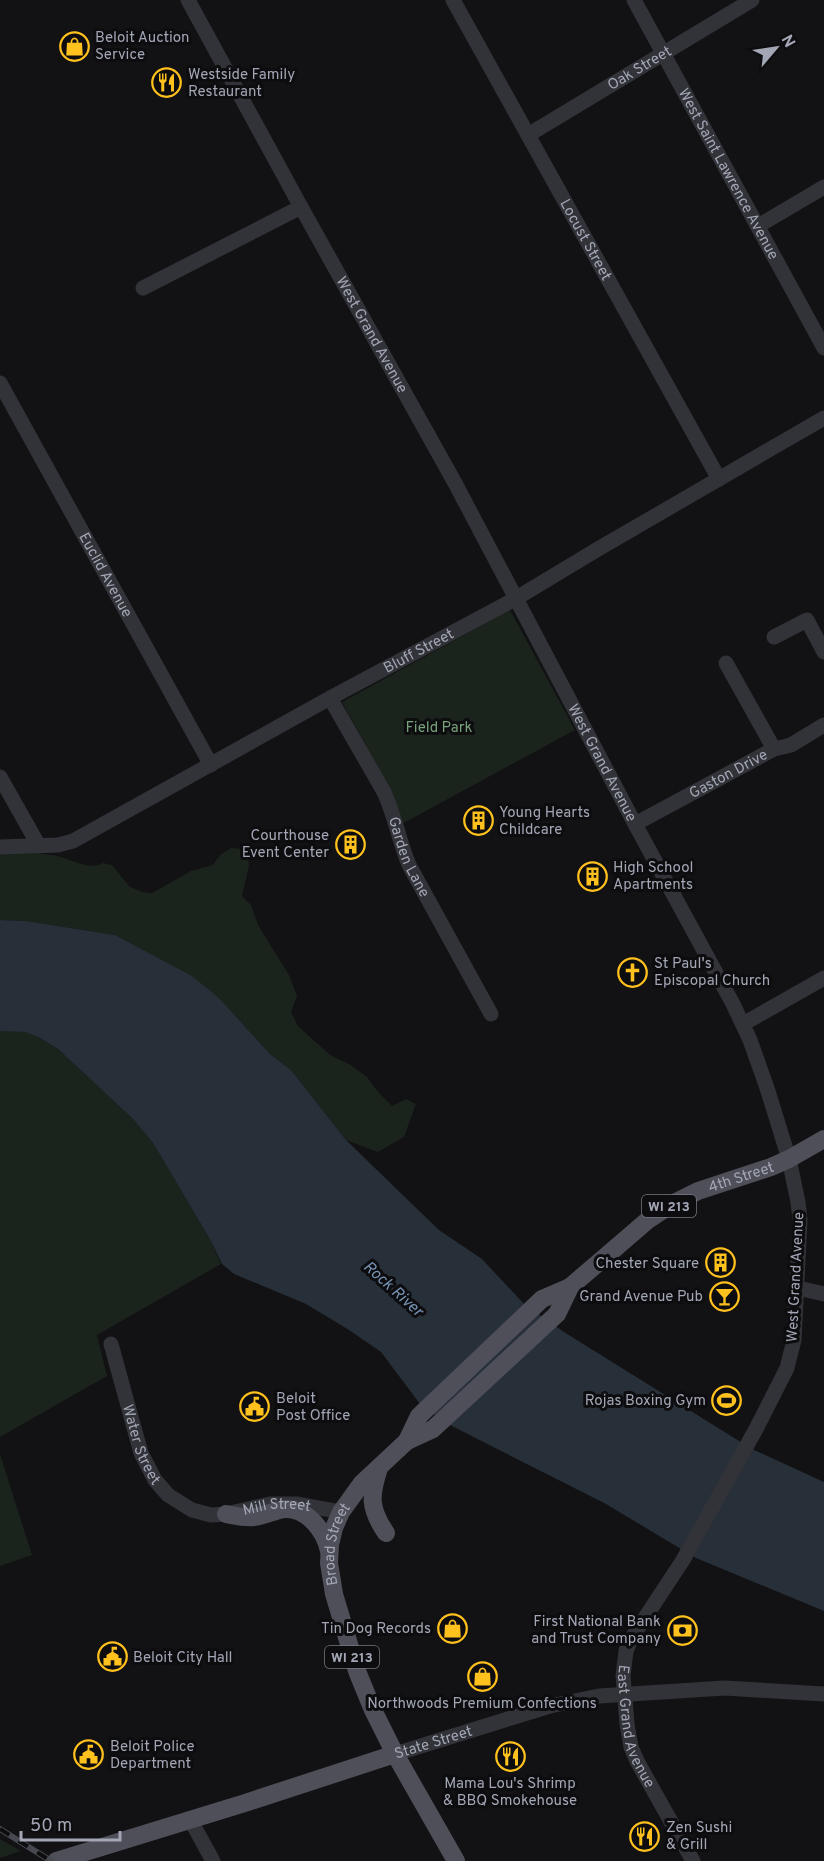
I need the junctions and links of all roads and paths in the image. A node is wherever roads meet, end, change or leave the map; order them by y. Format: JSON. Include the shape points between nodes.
{"nodes":[{"id":1,"x":188,"y":0,"type":"edge"},
{"id":2,"x":453,"y":0,"type":"edge"},
{"id":3,"x":634,"y":0,"type":"edge"},
{"id":4,"x":752,"y":0,"type":"edge"},
{"id":5,"x":662,"y":53,"type":"junction"},
{"id":6,"x":528,"y":135,"type":"junction"},
{"id":7,"x":824,"y":187,"type":"edge"},
{"id":8,"x":301,"y":207,"type":"junction"},
{"id":9,"x":758,"y":226,"type":"junction"},
{"id":10,"x":142,"y":288,"type":"dead end"},
{"id":11,"x":824,"y":348,"type":"edge"},
{"id":12,"x":0,"y":383,"type":"edge"},
{"id":13,"x":824,"y":418,"type":"edge"},
{"id":14,"x":719,"y":479,"type":"junction"},
{"id":15,"x":515,"y":599,"type":"junction"},
{"id":16,"x":774,"y":637,"type":"dead end"},
{"id":17,"x":824,"y":652,"type":"edge"},
{"id":18,"x":726,"y":663,"type":"dead end"},
{"id":19,"x":330,"y":699,"type":"junction"},
{"id":20,"x":824,"y":725,"type":"edge"},
{"id":21,"x":774,"y":749,"type":"junction"},
{"id":22,"x":211,"y":765,"type":"junction"},
{"id":23,"x":0,"y":777,"type":"edge"},
{"id":24,"x":635,"y":824,"type":"junction"},
{"id":25,"x":39,"y":846,"type":"junction"},
{"id":26,"x":0,"y":847,"type":"edge"},
{"id":27,"x":824,"y":978,"type":"edge"},
{"id":28,"x":491,"y":1014,"type":"dead end"},
{"id":29,"x":743,"y":1024,"type":"junction"},
{"id":30,"x":824,"y":1139,"type":"edge"},
{"id":31,"x":789,"y":1159,"type":"junction"},
{"id":32,"x":570,"y":1287,"type":"junction"},
{"id":33,"x":798,"y":1288,"type":"junction"},
{"id":34,"x":824,"y":1294,"type":"edge"},
{"id":35,"x":542,"y":1299,"type":"joint"},
{"id":36,"x":111,"y":1344,"type":"dead end"},
{"id":37,"x":407,"y":1441,"type":"junction"},
{"id":38,"x":380,"y":1465,"type":"junction"},
{"id":39,"x":341,"y":1512,"type":"junction"},
{"id":40,"x":218,"y":1515,"type":"junction"},
{"id":41,"x":386,"y":1533,"type":"dead end"},
{"id":42,"x":330,"y":1554,"type":"junction"},
{"id":43,"x":684,"y":1560,"type":"joint"},
{"id":44,"x":624,"y":1694,"type":"junction"},
{"id":45,"x":824,"y":1694,"type":"edge"},
{"id":46,"x":395,"y":1754,"type":"junction"},
{"id":47,"x":190,"y":1819,"type":"junction"},
{"id":48,"x":56,"y":1861,"type":"edge"},
{"id":49,"x":213,"y":1861,"type":"edge"},
{"id":50,"x":456,"y":1861,"type":"edge"},
{"id":51,"x":693,"y":1861,"type":"edge"}],
"edges":[{"from":1,"to":8,"type":"street","name":"West Grand Avenue"},
{"from":2,"to":6,"type":"street","name":"Locust Street"},
{"from":3,"to":5,"type":"street","name":"West Saint Lawrence Avenue"},
{"from":4,"to":5,"type":"street","name":"Oak Street"},
{"from":5,"to":6,"type":"street","name":"Oak Street"},
{"from":5,"to":9,"type":"street","name":"West Saint Lawrence Avenue"},
{"from":6,"to":14,"type":"street","name":"Locust Street"},
{"from":7,"to":9,"type":"street"},
{"from":8,"to":10,"type":"street"},
{"from":8,"to":15,"type":"street","name":"West Grand Avenue"},
{"from":9,"to":11,"type":"street","name":"West Saint Lawrence Avenue"},
{"from":12,"to":22,"type":"street","name":"Euclid Avenue"},
{"from":13,"to":14,"type":"street","name":"Bluff Street"},
{"from":14,"to":15,"type":"street","name":"Bluff Street"},
{"from":15,"to":19,"type":"street","name":"Bluff Street"},
{"from":15,"to":24,"type":"street","name":"West Grand Avenue"},
{"from":16,"to":17,"type":"street","via":[[807,620]]},
{"from":18,"to":21,"type":"street"},
{"from":19,"to":22,"type":"street","name":"Bluff Street"},
{"from":19,"to":28,"type":"street","name":"Garden Lane","via":[[384,792],[409,865]]},
{"from":20,"to":21,"type":"street","name":"Gaston Drive","via":[[791,745]]},
{"from":21,"to":24,"type":"street","name":"Gaston Drive"},
{"from":22,"to":25,"type":"street","name":"Bluff Street","via":[[73,841]]},
{"from":23,"to":25,"type":"street"},
{"from":24,"to":29,"type":"street","name":"West Grand Avenue"},
{"from":25,"to":26,"type":"street","name":"Bluff Street"},
{"from":27,"to":29,"type":"street"},
{"from":29,"to":31,"type":"street","name":"West Grand Avenue"},
{"from":30,"to":31,"type":"main road","name":"4th Street","number":"WI 213"},
{"from":31,"to":32,"type":"main road","name":"4th Street","number":"WI 213","via":[[698,1191],[661,1211]]},
{"from":31,"to":33,"type":"street","name":"West Grand Avenue","via":[[800,1220]]},
{"from":32,"to":35,"type":"main road","name":"4th Street","number":"WI 213"},
{"from":32,"to":37,"type":"main road","name":"Broad Street","number":"WI 213","via":[[557,1314],[433,1430]]},
{"from":33,"to":34,"type":"street"},
{"from":33,"to":43,"type":"street","name":"West Grand Avenue","via":[[794,1340],[787,1368]]},
{"from":35,"to":37,"type":"main road","name":"Broad Street","number":"WI 213","via":[[419,1416]]},
{"from":36,"to":40,"type":"street","name":"Water Street","via":[[141,1453],[155,1480],[168,1495],[192,1509]]},
{"from":37,"to":38,"type":"main road","name":"Broad Street","number":"WI 213"},
{"from":38,"to":39,"type":"main road","name":"Broad Street","number":"WI 213"},
{"from":38,"to":41,"type":"main road","via":[[372,1501]]},
{"from":39,"to":40,"type":"street","name":"Mill Street","via":[[298,1504],[270,1504]]},
{"from":39,"to":42,"type":"main road","name":"Broad Street","number":"WI 213"},
{"from":40,"to":42,"type":"main road","via":[[252,1518],[286,1509],[299,1512],[320,1529]]},
{"from":42,"to":46,"type":"main road","name":"Broad Street","number":"WI 213","via":[[333,1594],[357,1671]]},
{"from":43,"to":44,"type":"street","name":"East Grand Avenue","via":[[631,1639],[626,1651]]},
{"from":44,"to":45,"type":"street","name":"State Street","via":[[725,1688]]},
{"from":44,"to":46,"type":"street","name":"State Street","via":[[550,1706]]},
{"from":44,"to":51,"type":"street","name":"East Grand Avenue","via":[[633,1753]]},
{"from":46,"to":47,"type":"main road","name":"State Street"},
{"from":46,"to":50,"type":"main road","name":"Broad Street"},
{"from":47,"to":48,"type":"main road","name":"State Street"},
{"from":47,"to":49,"type":"street"}]}
